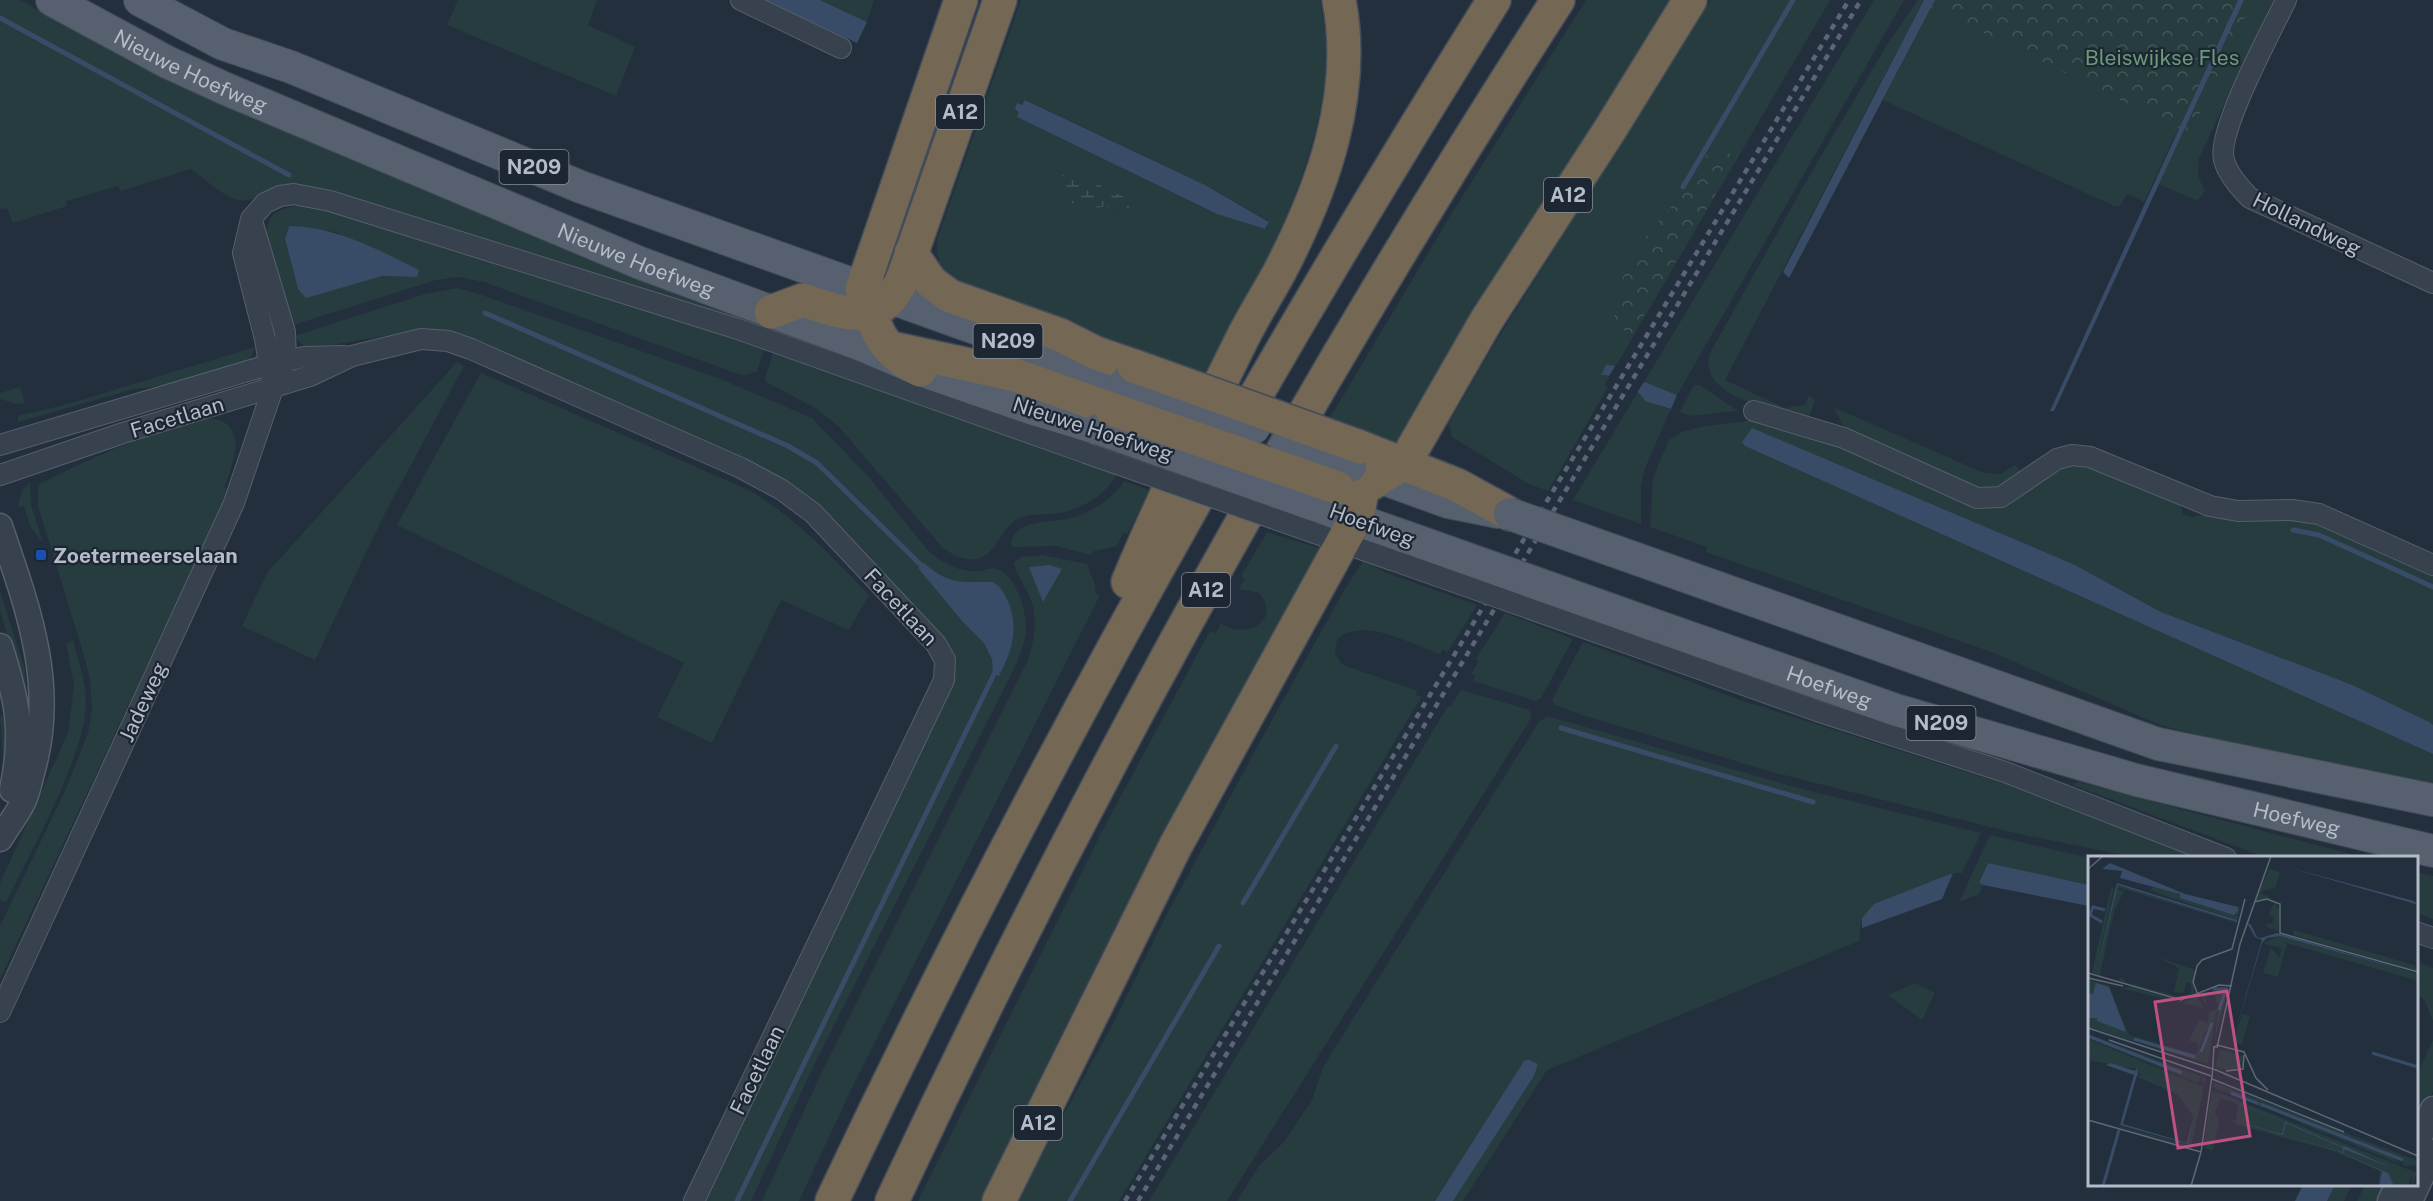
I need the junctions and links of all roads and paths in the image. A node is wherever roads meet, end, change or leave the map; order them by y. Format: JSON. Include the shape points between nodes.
{"nodes":[{"id":1,"x":52,"y":0,"type":"edge"},
{"id":2,"x":140,"y":0,"type":"edge"},
{"id":3,"x":741,"y":0,"type":"edge"},
{"id":4,"x":961,"y":0,"type":"edge"},
{"id":5,"x":1000,"y":0,"type":"edge"},
{"id":6,"x":1339,"y":0,"type":"edge"},
{"id":7,"x":1494,"y":0,"type":"edge"},
{"id":8,"x":1558,"y":0,"type":"edge"},
{"id":9,"x":1690,"y":0,"type":"edge"},
{"id":10,"x":2286,"y":0,"type":"edge"},
{"id":11,"x":841,"y":48,"type":"dead end"},
{"id":12,"x":911,"y":253,"type":"junction"},
{"id":13,"x":2433,"y":283,"type":"edge"},
{"id":14,"x":874,"y":300,"type":"junction"},
{"id":15,"x":807,"y":312,"type":"junction"},
{"id":16,"x":762,"y":318,"type":"junction"},
{"id":17,"x":873,"y":346,"type":"junction"},
{"id":18,"x":352,"y":356,"type":"junction"},
{"id":19,"x":277,"y":363,"type":"junction"},
{"id":20,"x":920,"y":370,"type":"joint"},
{"id":21,"x":273,"y":388,"type":"junction"},
{"id":22,"x":1111,"y":408,"type":"junction"},
{"id":23,"x":1755,"y":411,"type":"dead end"},
{"id":24,"x":1427,"y":421,"type":"junction"},
{"id":25,"x":1266,"y":434,"type":"joint"},
{"id":26,"x":0,"y":445,"type":"edge"},
{"id":27,"x":0,"y":475,"type":"edge"},
{"id":28,"x":1441,"y":479,"type":"junction"},
{"id":29,"x":1233,"y":490,"type":"joint"},
{"id":30,"x":1353,"y":491,"type":"junction"},
{"id":31,"x":1510,"y":514,"type":"joint"},
{"id":32,"x":0,"y":526,"type":"edge"},
{"id":33,"x":2433,"y":565,"type":"edge"},
{"id":34,"x":1643,"y":635,"type":"junction"},
{"id":35,"x":0,"y":646,"type":"edge"},
{"id":36,"x":1063,"y":739,"type":"junction"},
{"id":37,"x":2433,"y":800,"type":"edge"},
{"id":38,"x":0,"y":832,"type":"edge"},
{"id":39,"x":0,"y":839,"type":"edge"},
{"id":40,"x":2433,"y":851,"type":"edge"},
{"id":41,"x":2221,"y":856,"type":"edge"},
{"id":42,"x":2418,"y":933,"type":"edge"},
{"id":43,"x":2433,"y":938,"type":"edge"},
{"id":44,"x":0,"y":1012,"type":"edge"},
{"id":45,"x":2433,"y":1109,"type":"edge"},
{"id":46,"x":2418,"y":1141,"type":"edge"},
{"id":47,"x":2433,"y":1152,"type":"edge"},
{"id":48,"x":2418,"y":1184,"type":"edge"},
{"id":49,"x":2398,"y":1186,"type":"edge"},
{"id":50,"x":2417,"y":1186,"type":"edge"},
{"id":51,"x":694,"y":1201,"type":"edge"},
{"id":52,"x":832,"y":1201,"type":"edge"},
{"id":53,"x":892,"y":1201,"type":"edge"},
{"id":54,"x":999,"y":1201,"type":"edge"},
{"id":55,"x":2390,"y":1201,"type":"edge"},
{"id":56,"x":2410,"y":1201,"type":"edge"}],
"edges":[{"from":1,"to":16,"type":"main road","name":"Nieuwe Hoefweg","number":"N209","via":[[167,62],[250,100]]},
{"from":2,"to":15,"type":"main road","name":"Nieuwe Hoefweg","number":"N209","via":[[223,44],[291,67],[581,187],[780,259]]},
{"from":3,"to":11,"type":"street"},
{"from":4,"to":14,"type":"highway","number":"A12"},
{"from":5,"to":12,"type":"highway","number":"A12"},
{"from":6,"to":36,"type":"highway","number":"A12","via":[[1344,81],[1335,132],[1321,177],[1287,257],[1241,340],[1151,525]]},
{"from":7,"to":36,"type":"highway","number":"A12","via":[[1261,382]]},
{"from":8,"to":53,"type":"highway","number":"A12","via":[[1410,237],[1215,573],[1048,883]]},
{"from":9,"to":24,"type":"highway","number":"A12"},
{"from":10,"to":13,"type":"street","name":"Hollandweg","via":[[2225,131],[2223,159],[2237,185],[2250,198]]},
{"from":12,"to":14,"type":"highway","number":"A12"},
{"from":12,"to":22,"type":"highway","number":"N209","via":[[931,282],[950,296],[1060,335],[1096,353]]},
{"from":14,"to":15,"type":"highway","number":"N209","via":[[842,312]]},
{"from":14,"to":17,"type":"highway","number":"N209","via":[[879,335]]},
{"from":14,"to":22,"type":"main road","name":"Nieuwe Hoefweg","number":"N209"},
{"from":15,"to":16,"type":"street","name":"Nieuwe Hoefweg"},
{"from":15,"to":16,"type":"highway","number":"N209","via":[[803,300]]},
{"from":15,"to":17,"type":"main road","name":"Nieuwe Hoefweg","number":"N209"},
{"from":15,"to":22,"type":"street","name":"Nieuwe Hoefweg"},
{"from":16,"to":19,"type":"street","name":"Nieuwe Hoefweg","via":[[294,194],[265,203],[251,219],[243,253],[265,339]]},
{"from":17,"to":20,"type":"highway","number":"N209"},
{"from":17,"to":22,"type":"highway","number":"N209","via":[[1014,375]]},
{"from":18,"to":19,"type":"street","name":"Facetlaan","via":[[304,357]]},
{"from":18,"to":21,"type":"street","name":"Facetlaan"},
{"from":18,"to":51,"type":"street","name":"Facetlaan","via":[[421,339],[448,341],[741,468],[782,490],[813,513],[942,651],[945,670],[940,689]]},
{"from":19,"to":21,"type":"street"},
{"from":19,"to":26,"type":"street","name":"Facetlaan"},
{"from":20,"to":22,"type":"main road","name":"Nieuwe Hoefweg","number":"N209","via":[[1033,409]]},
{"from":21,"to":27,"type":"street","name":"Facetlaan"},
{"from":21,"to":44,"type":"street","name":"Jadeweg","via":[[234,503]]},
{"from":22,"to":25,"type":"main road","name":"Nieuwe Hoefweg","number":"N209","bridge":true},
{"from":22,"to":29,"type":"main road","name":"Nieuwe Hoefweg","number":"N209","bridge":true},
{"from":22,"to":30,"type":"highway","number":"N209","bridge":true},
{"from":22,"to":30,"type":"highway","number":"N209","bridge":true},
{"from":23,"to":33,"type":"street","via":[[1844,438],[1977,498],[2001,497],[2057,459],[2072,455],[2090,457],[2210,506],[2319,514]]},
{"from":24,"to":28,"type":"highway","number":"N209"},
{"from":24,"to":30,"type":"highway","number":"A12"},
{"from":25,"to":30,"type":"main road","name":"Hoefweg","number":"N209","bridge":true},
{"from":28,"to":30,"type":"highway","number":"N209"},
{"from":28,"to":31,"type":"highway","number":"N209"},
{"from":29,"to":30,"type":"main road","name":"Hoefweg","number":"N209","bridge":true},
{"from":30,"to":34,"type":"main road","name":"Hoefweg","number":"N209","bridge":true,"via":[[1399,549]]},
{"from":30,"to":54,"type":"highway","number":"A12"},
{"from":31,"to":37,"type":"main road","name":"Hoefweg","number":"N209","bridge":true,"via":[[2147,741]]},
{"from":32,"to":39,"type":"street","via":[[35,638],[43,681],[35,761],[23,802]]},
{"from":34,"to":40,"type":"main road","name":"Hoefweg","number":"N209","via":[[2124,777]]},
{"from":34,"to":41,"type":"street","name":"Hoefweg","via":[[1817,711],[2024,779]]},
{"from":35,"to":38,"type":"street","via":[[20,723],[18,762]]},
{"from":36,"to":52,"type":"highway","number":"A12"},
{"from":42,"to":43,"type":"street"},
{"from":45,"to":46,"type":"street"},
{"from":47,"to":48,"type":"street"},
{"from":49,"to":55,"type":"street"},
{"from":50,"to":56,"type":"street"}]}
